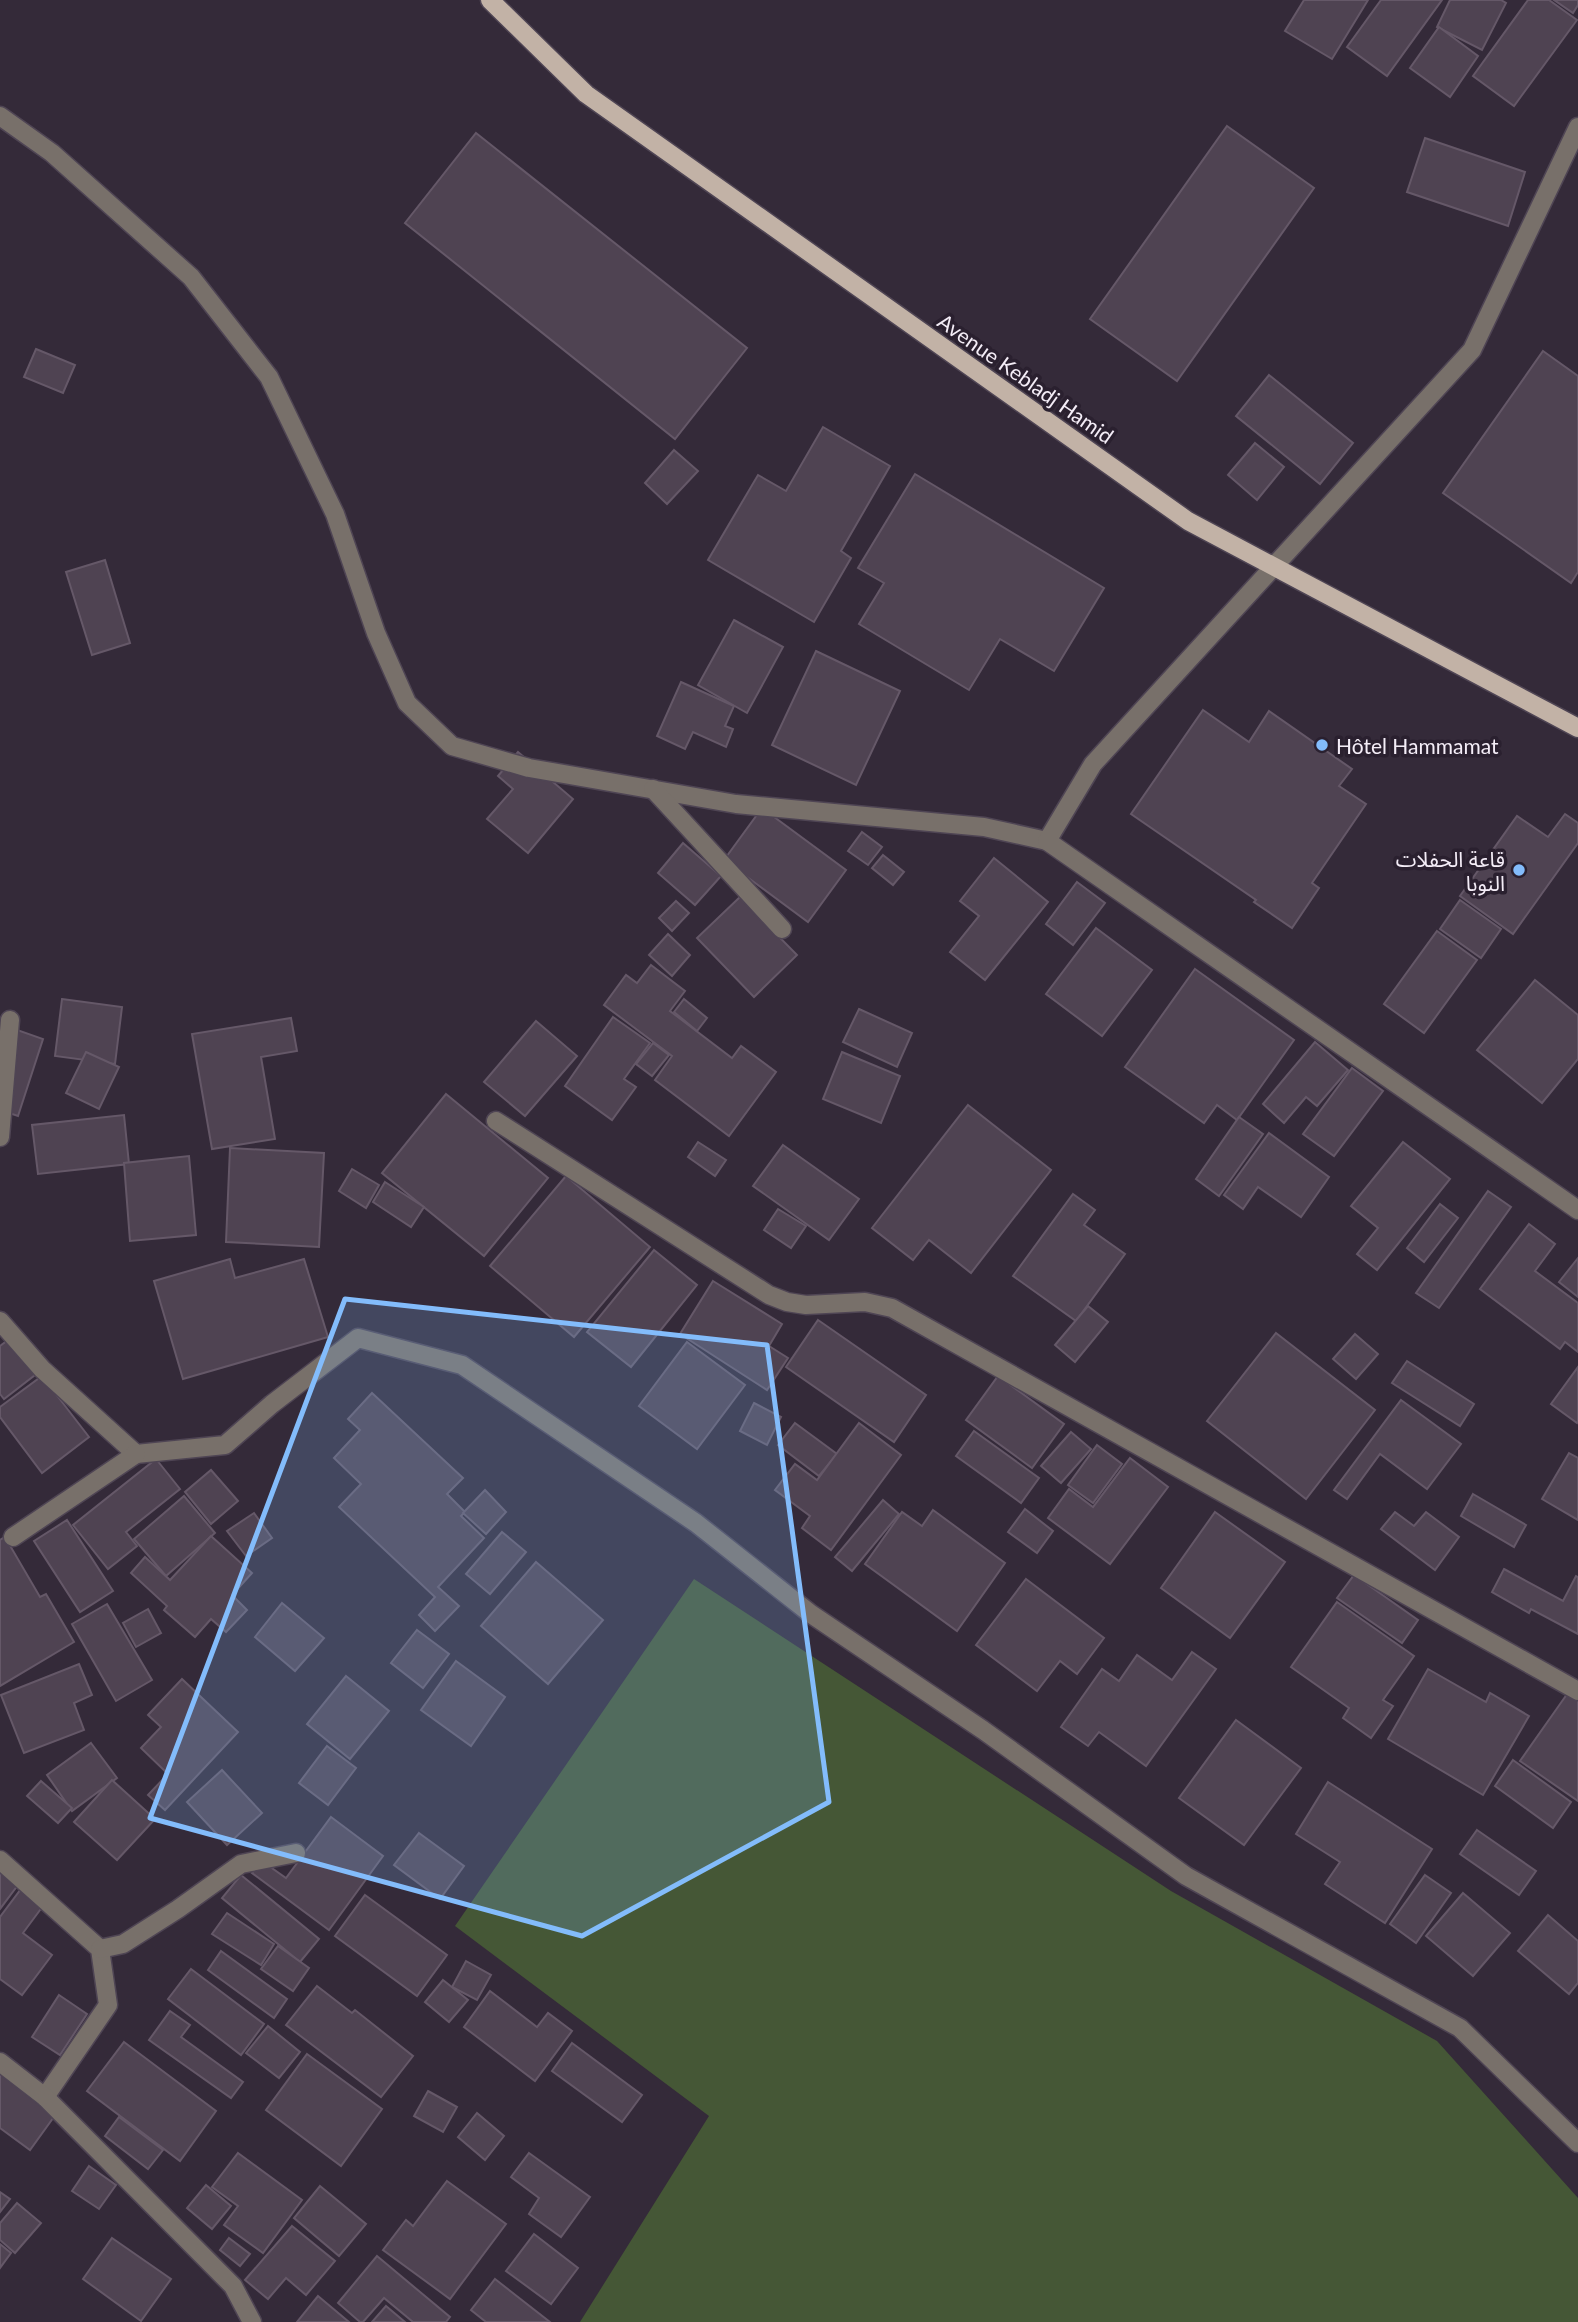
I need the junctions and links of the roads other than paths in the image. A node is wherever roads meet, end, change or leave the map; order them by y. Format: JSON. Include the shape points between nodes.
{"nodes":[{"id":1,"x":490,"y":0,"type":"edge"},
{"id":2,"x":0,"y":116,"type":"edge"},
{"id":3,"x":1578,"y":127,"type":"edge"},
{"id":4,"x":1275,"y":568,"type":"junction"},
{"id":5,"x":1578,"y":728,"type":"edge"},
{"id":6,"x":653,"y":789,"type":"junction"},
{"id":7,"x":1047,"y":841,"type":"junction"},
{"id":8,"x":782,"y":929,"type":"dead end"},
{"id":9,"x":10,"y":1020,"type":"dead end"},
{"id":10,"x":496,"y":1122,"type":"dead end"},
{"id":11,"x":0,"y":1137,"type":"edge"},
{"id":12,"x":1578,"y":1210,"type":"edge"},
{"id":13,"x":0,"y":1321,"type":"edge"},
{"id":14,"x":136,"y":1454,"type":"junction"},
{"id":15,"x":13,"y":1538,"type":"dead end"},
{"id":16,"x":1578,"y":1691,"type":"edge"},
{"id":17,"x":296,"y":1853,"type":"dead end"},
{"id":18,"x":0,"y":1860,"type":"edge"},
{"id":19,"x":100,"y":1949,"type":"junction"},
{"id":20,"x":0,"y":2062,"type":"edge"},
{"id":21,"x":45,"y":2097,"type":"junction"},
{"id":22,"x":1578,"y":2143,"type":"edge"},
{"id":23,"x":252,"y":2322,"type":"edge"}],
"edges":[{"from":1,"to":4,"type":"main road","name":"Avenue Kebladj Hamid","via":[[586,94],[1188,521]]},
{"from":2,"to":6,"type":"street","via":[[52,153],[191,277],[269,377],[335,514],[376,633],[407,703],[452,746],[529,768]]},
{"from":3,"to":4,"type":"street","via":[[1472,350]]},
{"from":4,"to":5,"type":"main road","name":"Avenue Kebladj Hamid"},
{"from":4,"to":7,"type":"street","via":[[1093,764]]},
{"from":6,"to":7,"type":"street","via":[[736,804],[984,827]]},
{"from":6,"to":8,"type":"street"},
{"from":7,"to":12,"type":"street"},
{"from":9,"to":11,"type":"street"},
{"from":10,"to":16,"type":"street","via":[[769,1295],[806,1305],[865,1302],[891,1308]]},
{"from":13,"to":14,"type":"street","via":[[43,1369]]},
{"from":14,"to":15,"type":"street"},
{"from":14,"to":22,"type":"street","via":[[225,1445],[358,1338],[462,1365],[696,1523],[810,1614],[983,1730],[1186,1876],[1460,2028]]},
{"from":17,"to":19,"type":"street","via":[[241,1864],[123,1944]]},
{"from":18,"to":19,"type":"street"},
{"from":19,"to":21,"type":"street","via":[[108,2005]]},
{"from":20,"to":21,"type":"street"},
{"from":21,"to":23,"type":"street","via":[[233,2286]]}]}
